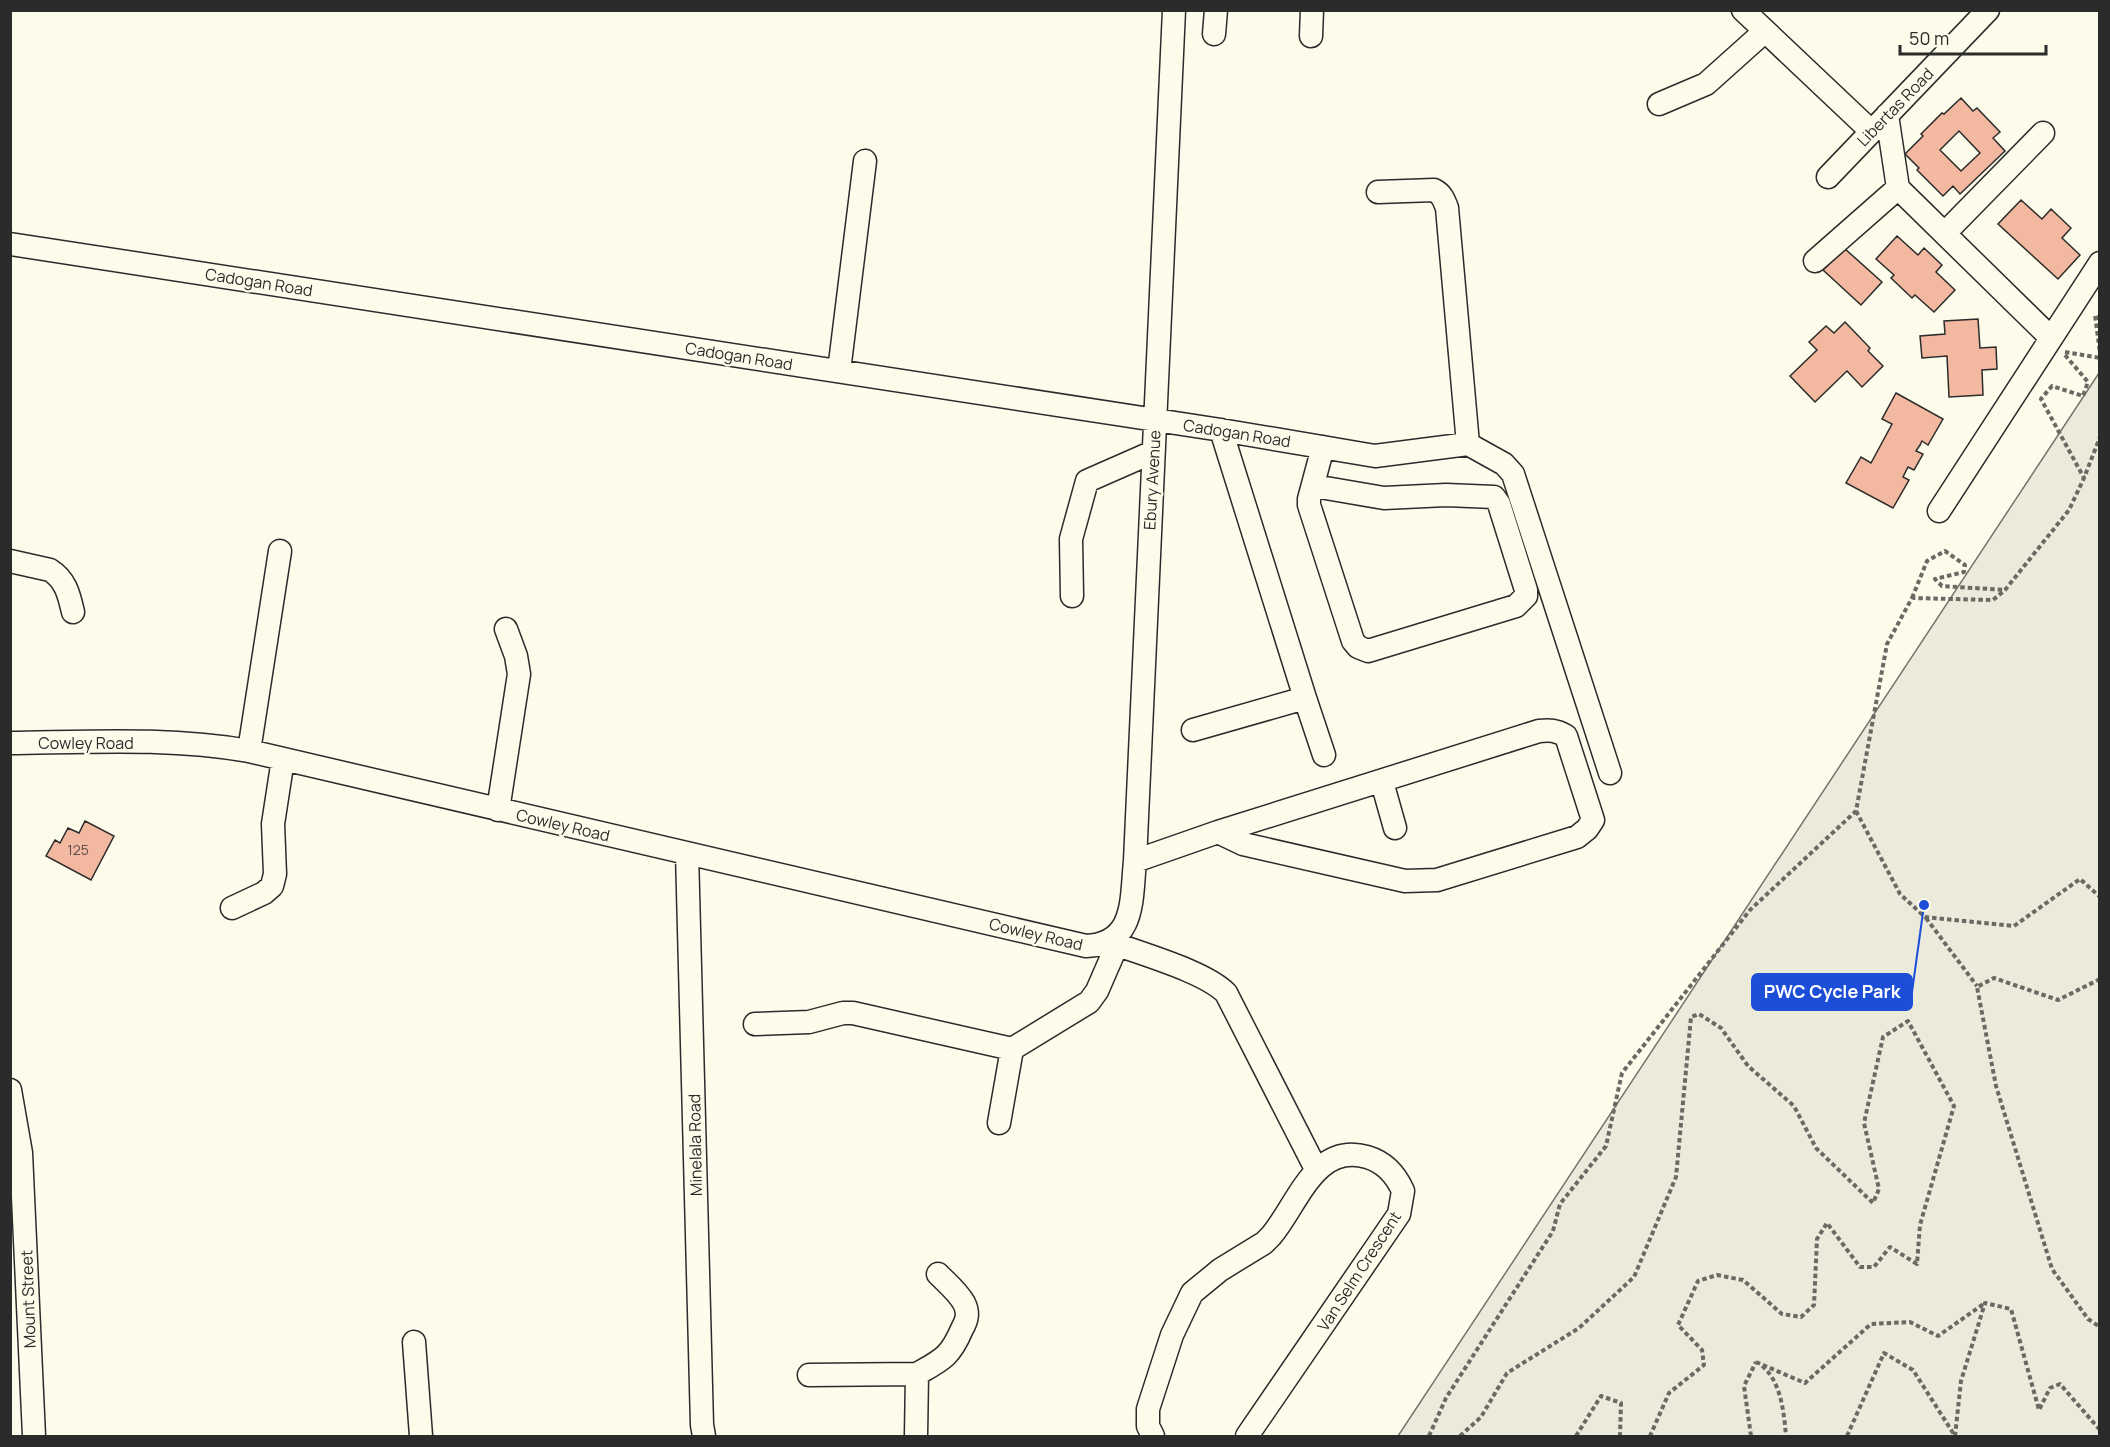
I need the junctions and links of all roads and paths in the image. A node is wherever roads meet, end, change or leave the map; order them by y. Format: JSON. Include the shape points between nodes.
{"nodes":[{"id":1,"x":1174,"y":10,"type":"edge"},
{"id":2,"x":1216,"y":10,"type":"edge"},
{"id":3,"x":1312,"y":10,"type":"edge"},
{"id":4,"x":1743,"y":10,"type":"edge"},
{"id":5,"x":1988,"y":10,"type":"edge"},
{"id":6,"x":1764,"y":32,"type":"junction"},
{"id":7,"x":1214,"y":34,"type":"dead end"},
{"id":8,"x":1311,"y":36,"type":"dead end"},
{"id":9,"x":1659,"y":104,"type":"dead end"},
{"id":10,"x":1887,"y":115,"type":"junction"},
{"id":11,"x":1871,"y":131,"type":"junction"},
{"id":12,"x":2043,"y":133,"type":"dead end"},
{"id":13,"x":865,"y":161,"type":"dead end"},
{"id":14,"x":1828,"y":177,"type":"dead end"},
{"id":15,"x":1898,"y":188,"type":"junction"},
{"id":16,"x":1378,"y":192,"type":"dead end"},
{"id":17,"x":1944,"y":233,"type":"junction"},
{"id":18,"x":10,"y":244,"type":"edge"},
{"id":19,"x":1815,"y":261,"type":"dead end"},
{"id":20,"x":2100,"y":263,"type":"edge"},
{"id":21,"x":2100,"y":319,"type":"edge"},
{"id":22,"x":2051,"y":338,"type":"junction"},
{"id":23,"x":2100,"y":353,"type":"edge"},
{"id":24,"x":2100,"y":358,"type":"edge"},
{"id":25,"x":839,"y":371,"type":"junction"},
{"id":26,"x":1155,"y":420,"type":"junction"},
{"id":27,"x":1221,"y":430,"type":"junction"},
{"id":28,"x":2100,"y":437,"type":"edge"},
{"id":29,"x":1468,"y":444,"type":"junction"},
{"id":30,"x":1323,"y":447,"type":"junction"},
{"id":31,"x":1153,"y":452,"type":"junction"},
{"id":32,"x":2084,"y":478,"type":"junction"},
{"id":33,"x":1314,"y":486,"type":"junction"},
{"id":34,"x":1939,"y":512,"type":"dead end"},
{"id":35,"x":280,"y":551,"type":"dead end"},
{"id":36,"x":10,"y":561,"type":"edge"},
{"id":37,"x":2005,"y":590,"type":"junction"},
{"id":38,"x":1072,"y":596,"type":"dead end"},
{"id":39,"x":1911,"y":598,"type":"junction"},
{"id":40,"x":73,"y":612,"type":"dead end"},
{"id":41,"x":506,"y":629,"type":"dead end"},
{"id":42,"x":1305,"y":698,"type":"junction"},
{"id":43,"x":1193,"y":730,"type":"dead end"},
{"id":44,"x":10,"y":743,"type":"edge"},
{"id":45,"x":249,"y":751,"type":"junction"},
{"id":46,"x":1324,"y":754,"type":"dead end"},
{"id":47,"x":283,"y":759,"type":"junction"},
{"id":48,"x":1610,"y":773,"type":"dead end"},
{"id":49,"x":1382,"y":782,"type":"junction"},
{"id":50,"x":498,"y":810,"type":"junction"},
{"id":51,"x":1856,"y":811,"type":"junction"},
{"id":52,"x":1395,"y":828,"type":"dead end"},
{"id":53,"x":1218,"y":832,"type":"junction"},
{"id":54,"x":687,"y":853,"type":"junction"},
{"id":55,"x":1135,"y":861,"type":"junction"},
{"id":56,"x":2100,"y":897,"type":"edge"},
{"id":57,"x":232,"y":908,"type":"dead end"},
{"id":58,"x":1925,"y":917,"type":"junction"},
{"id":59,"x":1113,"y":943,"type":"junction"},
{"id":60,"x":2100,"y":979,"type":"edge"},
{"id":61,"x":1977,"y":987,"type":"junction"},
{"id":62,"x":756,"y":1024,"type":"dead end"},
{"id":63,"x":1012,"y":1049,"type":"junction"},
{"id":64,"x":10,"y":1090,"type":"edge"},
{"id":65,"x":999,"y":1124,"type":"dead end"},
{"id":66,"x":16,"y":1153,"type":"edge"},
{"id":67,"x":1316,"y":1169,"type":"junction"},
{"id":68,"x":938,"y":1274,"type":"dead end"},
{"id":69,"x":1985,"y":1303,"type":"junction"},
{"id":70,"x":2100,"y":1327,"type":"edge"},
{"id":71,"x":414,"y":1342,"type":"dead end"},
{"id":72,"x":1756,"y":1362,"type":"junction"},
{"id":73,"x":917,"y":1374,"type":"junction"},
{"id":74,"x":808,"y":1375,"type":"dead end"},
{"id":75,"x":2100,"y":1430,"type":"edge"},
{"id":76,"x":34,"y":1437,"type":"edge"},
{"id":77,"x":421,"y":1437,"type":"edge"},
{"id":78,"x":704,"y":1437,"type":"edge"},
{"id":79,"x":916,"y":1437,"type":"edge"},
{"id":80,"x":1153,"y":1437,"type":"edge"},
{"id":81,"x":1247,"y":1437,"type":"edge"},
{"id":82,"x":1429,"y":1437,"type":"edge"},
{"id":83,"x":1460,"y":1437,"type":"edge"},
{"id":84,"x":1576,"y":1437,"type":"edge"},
{"id":85,"x":1620,"y":1437,"type":"edge"},
{"id":86,"x":1650,"y":1437,"type":"edge"},
{"id":87,"x":1751,"y":1437,"type":"edge"},
{"id":88,"x":1786,"y":1437,"type":"edge"},
{"id":89,"x":1847,"y":1437,"type":"edge"}],
"edges":[{"from":1,"to":26,"type":"street","name":"Ebury Avenue"},
{"from":2,"to":7,"type":"street"},
{"from":3,"to":8,"type":"street"},
{"from":4,"to":6,"type":"street"},
{"from":5,"to":10,"type":"street","name":"Libertas Road"},
{"from":6,"to":9,"type":"street","via":[[1713,79]]},
{"from":6,"to":11,"type":"street"},
{"from":10,"to":11,"type":"street","name":"Libertas Road"},
{"from":10,"to":15,"type":"street"},
{"from":11,"to":14,"type":"street","name":"Libertas Road"},
{"from":12,"to":17,"type":"street"},
{"from":13,"to":25,"type":"street"},
{"from":15,"to":17,"type":"street"},
{"from":15,"to":19,"type":"street"},
{"from":16,"to":29,"type":"street","via":[[1434,190],[1445,201]]},
{"from":17,"to":22,"type":"street"},
{"from":18,"to":25,"type":"street","name":"Cadogan Road"},
{"from":20,"to":22,"type":"street"},
{"from":21,"to":23,"type":"path","via":[[2095,315]]},
{"from":22,"to":34,"type":"street"},
{"from":24,"to":32,"type":"path","via":[[2062,351],[2088,382],[2083,396],[2052,386],[2041,399]]},
{"from":25,"to":26,"type":"street","name":"Cadogan Road"},
{"from":26,"to":27,"type":"street","name":"Cadogan Road"},
{"from":26,"to":31,"type":"street","name":"Ebury Avenue"},
{"from":27,"to":30,"type":"street","name":"Cadogan Road"},
{"from":27,"to":42,"type":"street"},
{"from":28,"to":32,"type":"path"},
{"from":29,"to":30,"type":"street","name":"Cadogan Road","via":[[1375,456]]},
{"from":29,"to":48,"type":"street","via":[[1504,464],[1513,474]]},
{"from":30,"to":33,"type":"street"},
{"from":31,"to":38,"type":"street","via":[[1087,481],[1071,540]]},
{"from":31,"to":55,"type":"street","name":"Ebury Avenue"},
{"from":32,"to":37,"type":"path","via":[[2069,510]]},
{"from":33,"to":33,"type":"street","via":[[1309,505],[1358,647],[1368,651],[1516,606],[1524,600],[1526,590],[1494,497],[1383,498]]},
{"from":35,"to":45,"type":"street"},
{"from":36,"to":40,"type":"street","via":[[56,573],[67,589]]},
{"from":37,"to":39,"type":"path","via":[[1993,600]]},
{"from":37,"to":39,"type":"path","via":[[1942,586],[1935,579],[1964,572],[1965,565],[1945,551],[1927,561]]},
{"from":39,"to":51,"type":"path","via":[[1887,644]]},
{"from":41,"to":50,"type":"street","via":[[519,674]]},
{"from":42,"to":43,"type":"street"},
{"from":42,"to":46,"type":"street"},
{"from":44,"to":45,"type":"street","name":"Cowley Road","via":[[211,744]]},
{"from":45,"to":47,"type":"street","name":"Cowley Road"},
{"from":47,"to":50,"type":"street","name":"Cowley Road"},
{"from":47,"to":57,"type":"street","via":[[273,824],[272,886]]},
{"from":49,"to":52,"type":"street"},
{"from":49,"to":53,"type":"street"},
{"from":49,"to":53,"type":"street","via":[[1539,731],[1555,730],[1566,736],[1593,820],[1577,837],[1424,882],[1243,844]]},
{"from":50,"to":54,"type":"street","name":"Cowley Road"},
{"from":51,"to":58,"type":"path","via":[[1900,894]]},
{"from":51,"to":82,"type":"path","via":[[1750,910],[1622,1072],[1606,1146],[1560,1204],[1554,1231],[1446,1398]]},
{"from":53,"to":55,"type":"street"},
{"from":54,"to":59,"type":"street","name":"Cowley Road","via":[[1086,946]]},
{"from":54,"to":78,"type":"street","name":"Minelala Road"},
{"from":55,"to":59,"type":"street","name":"Ebury Avenue","via":[[1130,908],[1124,929]]},
{"from":56,"to":58,"type":"path","via":[[2080,879],[2014,926]]},
{"from":58,"to":61,"type":"path"},
{"from":59,"to":63,"type":"street","name":"Ebury Avenue","via":[[1097,991],[1089,1002]]},
{"from":59,"to":67,"type":"street","via":[[1204,978],[1226,993]]},
{"from":60,"to":61,"type":"path","via":[[2058,1000],[1994,978]]},
{"from":61,"to":70,"type":"path","via":[[1996,1086],[2052,1269],[2088,1319]]},
{"from":62,"to":63,"type":"street","via":[[809,1022],[853,1013]]},
{"from":63,"to":65,"type":"street"},
{"from":64,"to":66,"type":"street","name":"Mount Street"},
{"from":66,"to":76,"type":"street","name":"Mount Street"},
{"from":67,"to":80,"type":"street","name":"Van Selm Crescent","via":[[1264,1243],[1192,1293],[1172,1335],[1148,1409]]},
{"from":67,"to":81,"type":"street","name":"Van Selm Crescent","via":[[1346,1155],[1374,1159],[1399,1182],[1403,1191],[1399,1214]]},
{"from":68,"to":73,"type":"street","via":[[965,1304],[968,1318],[954,1348]]},
{"from":69,"to":72,"type":"path","via":[[1938,1336],[1910,1322],[1871,1324],[1805,1383]]},
{"from":69,"to":75,"type":"path","via":[[2011,1309],[2039,1410],[2050,1388],[2060,1384]]},
{"from":69,"to":89,"type":"path","via":[[1961,1381],[1955,1436],[1913,1370],[1884,1353]]},
{"from":71,"to":77,"type":"street"},
{"from":72,"to":87,"type":"path","via":[[1744,1386]]},
{"from":72,"to":88,"type":"path","via":[[1771,1374],[1784,1411]]},
{"from":73,"to":74,"type":"street"},
{"from":73,"to":79,"type":"street"},
{"from":83,"to":86,"type":"path","via":[[1481,1417],[1507,1373],[1579,1328],[1634,1277],[1677,1177],[1691,1017],[1699,1014],[1721,1028],[1748,1066],[1794,1106],[1816,1148],[1873,1203],[1878,1189],[1864,1123],[1884,1037],[1908,1021],[1954,1106],[1920,1224],[1917,1264],[1890,1247],[1874,1267],[1860,1267],[1827,1223],[1817,1239],[1814,1305],[1801,1317],[1782,1314],[1743,1280],[1717,1275],[1698,1281],[1678,1325],[1702,1350],[1704,1365],[1669,1393]]},
{"from":84,"to":85,"type":"path","via":[[1601,1396],[1621,1403]]}]}
